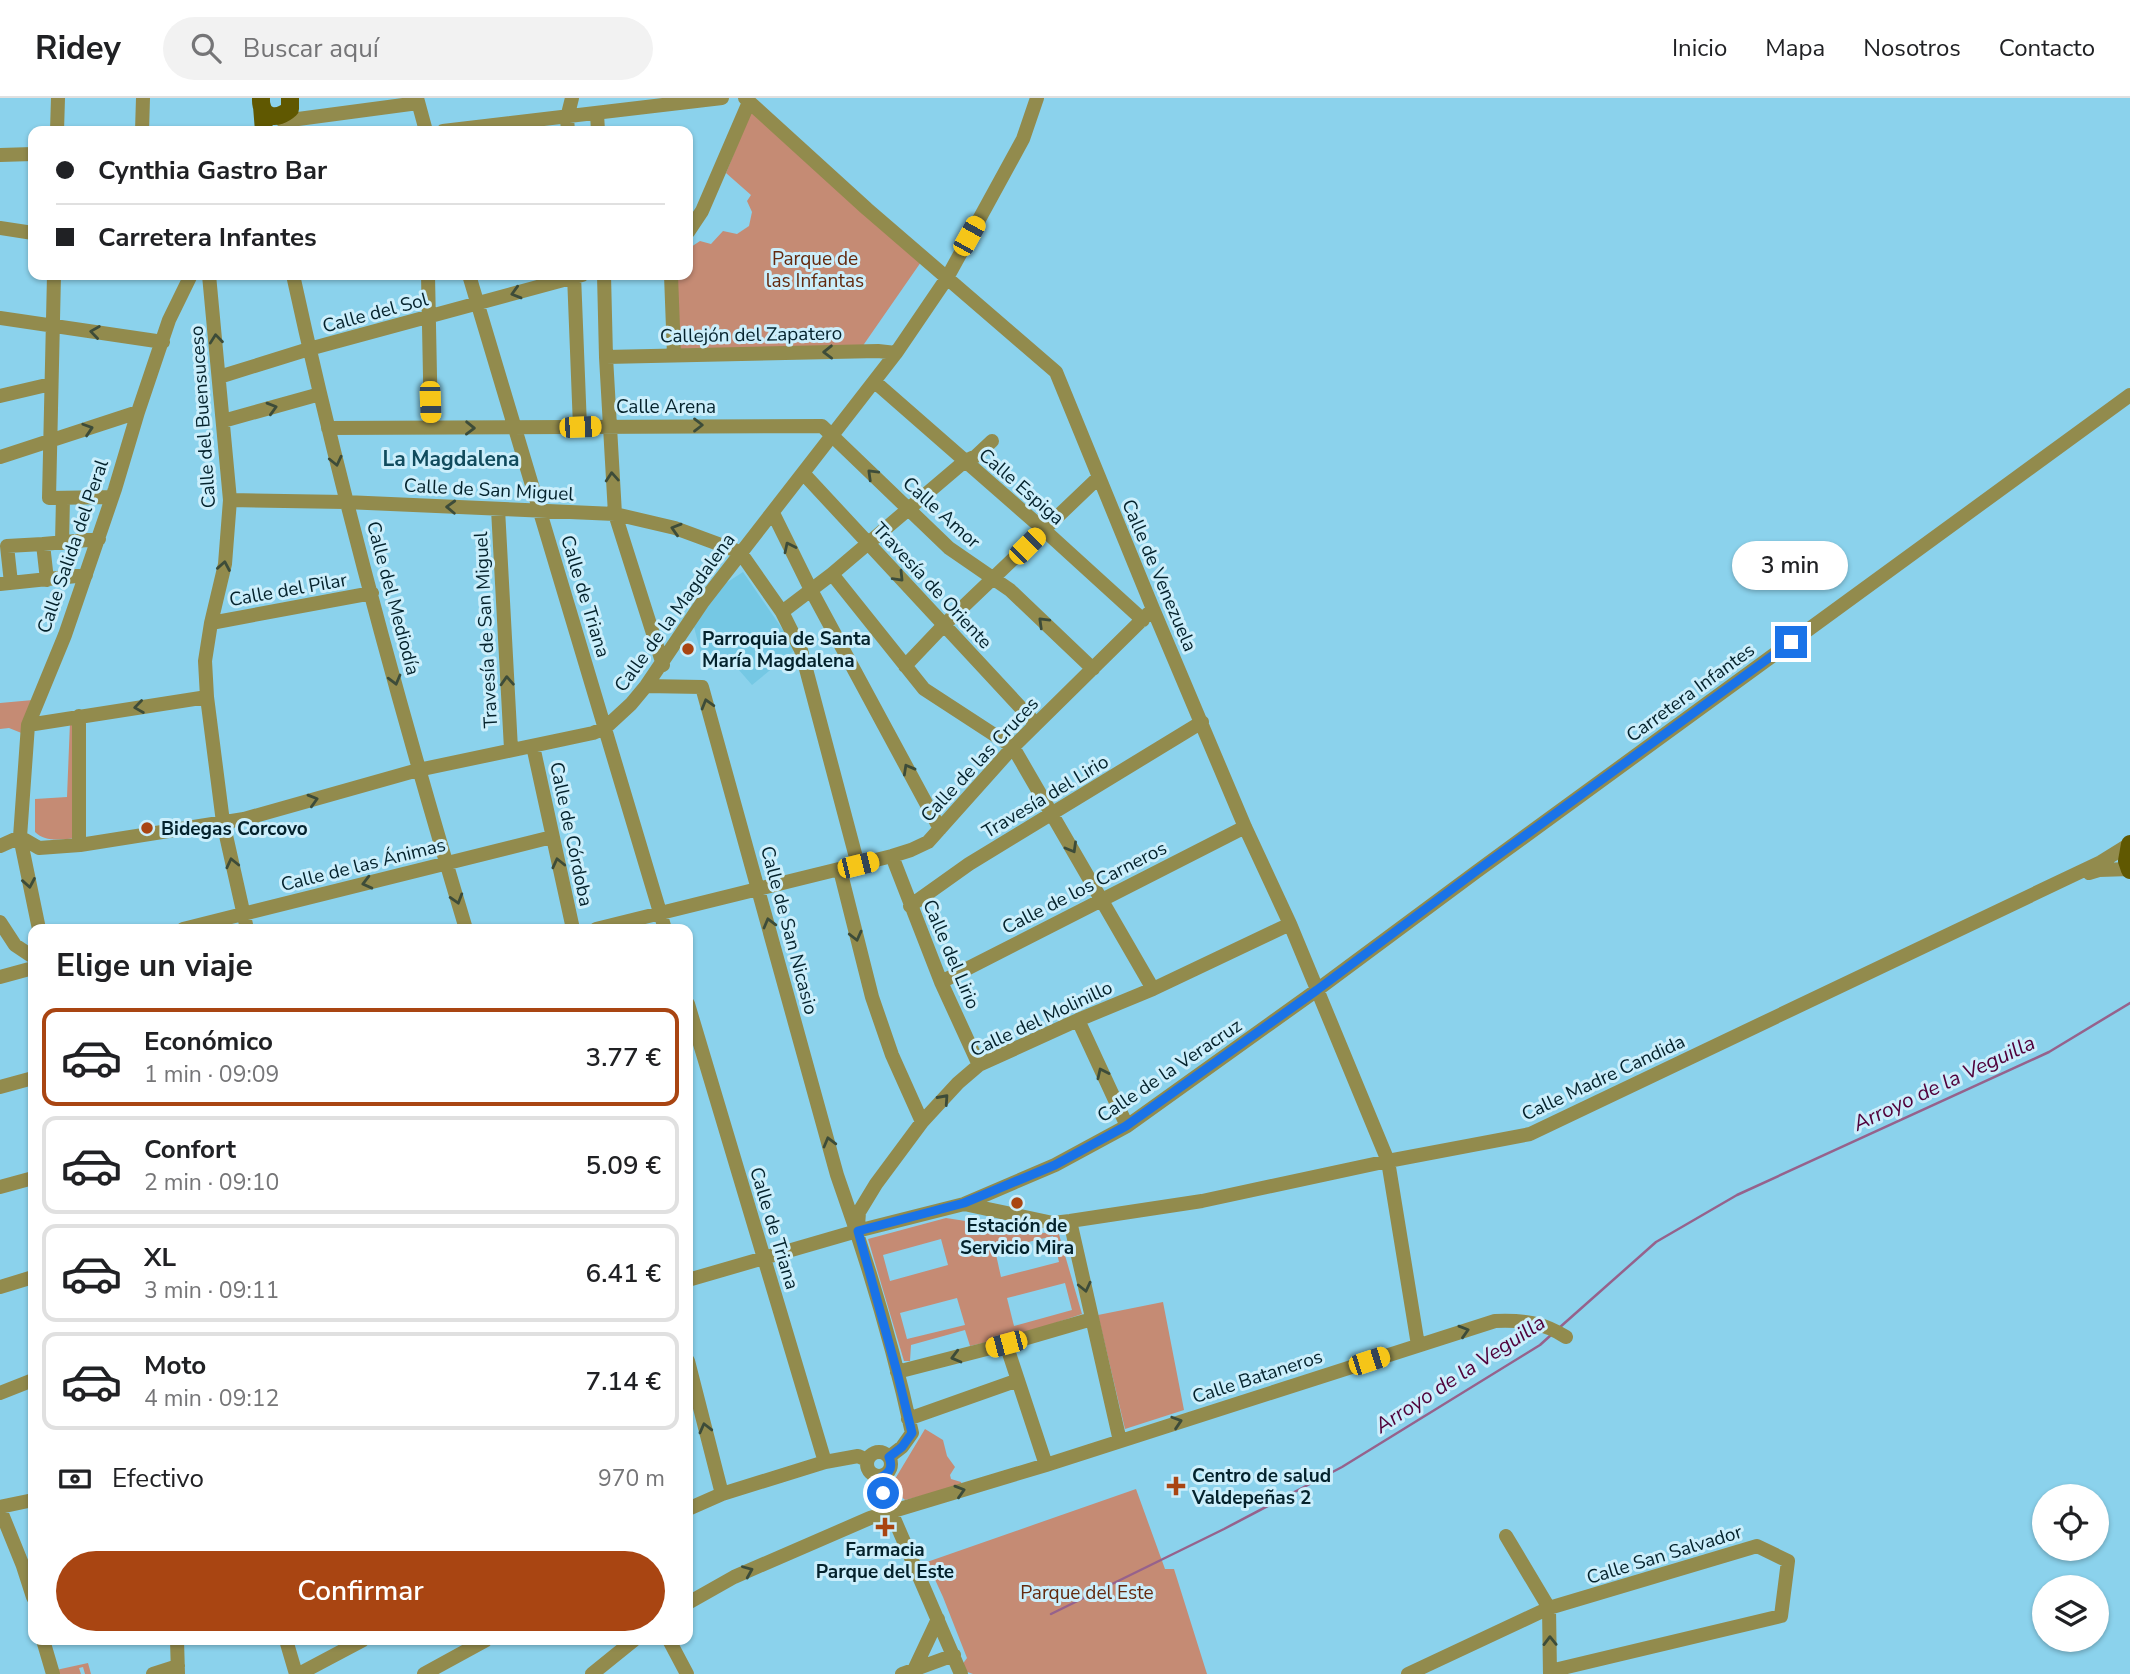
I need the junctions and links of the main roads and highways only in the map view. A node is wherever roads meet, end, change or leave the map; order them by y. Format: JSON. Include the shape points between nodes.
{"nodes":[{"id":1,"x":261,"y":101,"type":"edge"},
{"id":2,"x":288,"y":110,"type":"edge"},
{"id":3,"x":264,"y":126,"type":"edge"},
{"id":4,"x":2130,"y":844,"type":"edge"},
{"id":5,"x":2130,"y":870,"type":"edge"}],
"edges":[{"from":1,"to":2,"type":"main road","via":[[264,112],[273,117]]},
{"from":1,"to":3,"type":"main road"},
{"from":4,"to":5,"type":"main road"}]}
